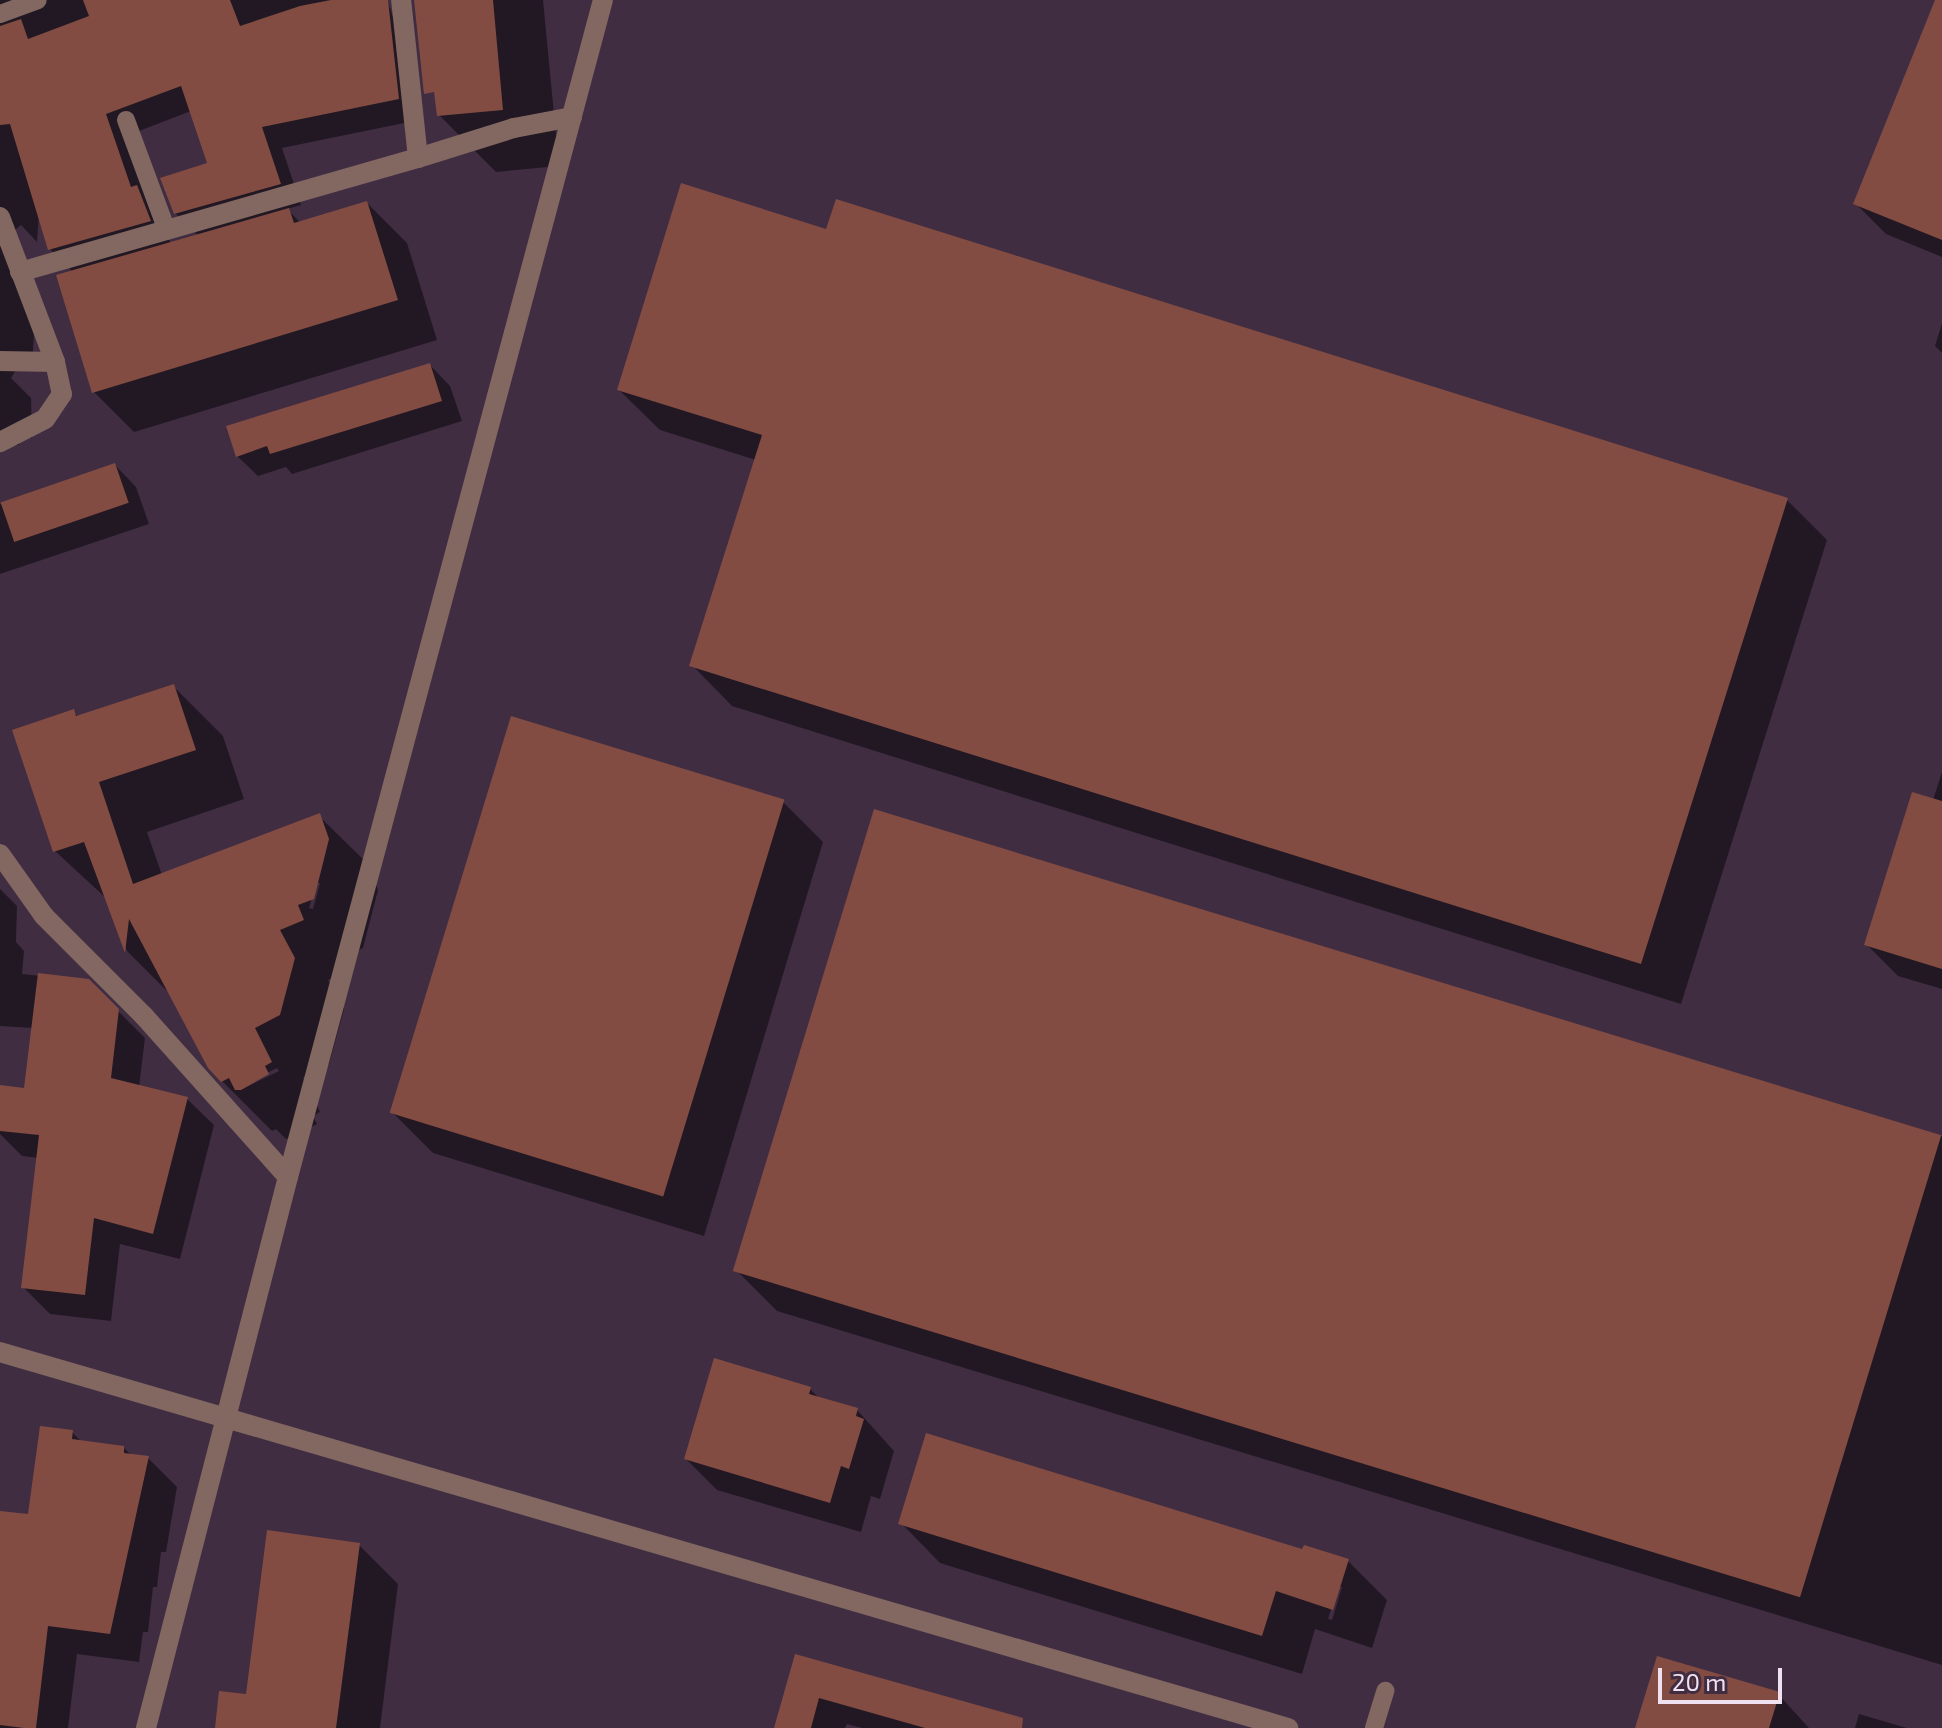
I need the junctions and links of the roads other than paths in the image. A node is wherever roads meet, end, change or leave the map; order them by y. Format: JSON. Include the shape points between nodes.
{"nodes":[{"id":1,"x":38,"y":0,"type":"edge"},
{"id":2,"x":401,"y":0,"type":"edge"},
{"id":3,"x":603,"y":0,"type":"edge"},
{"id":4,"x":0,"y":14,"type":"edge"},
{"id":5,"x":572,"y":117,"type":"junction"},
{"id":6,"x":126,"y":120,"type":"dead end"},
{"id":7,"x":418,"y":158,"type":"junction"},
{"id":8,"x":0,"y":217,"type":"edge"},
{"id":9,"x":167,"y":231,"type":"junction"},
{"id":10,"x":20,"y":272,"type":"junction"},
{"id":11,"x":0,"y":361,"type":"edge"},
{"id":12,"x":55,"y":362,"type":"junction"},
{"id":13,"x":0,"y":442,"type":"edge"},
{"id":14,"x":0,"y":854,"type":"edge"},
{"id":15,"x":288,"y":1177,"type":"junction"},
{"id":16,"x":0,"y":1352,"type":"edge"},
{"id":17,"x":225,"y":1419,"type":"junction"},
{"id":18,"x":1385,"y":1691,"type":"dead end"},
{"id":19,"x":146,"y":1728,"type":"edge"},
{"id":20,"x":1288,"y":1728,"type":"edge"},
{"id":21,"x":1374,"y":1728,"type":"edge"}],
"edges":[{"from":1,"to":4,"type":"lane"},
{"from":2,"to":7,"type":"street"},
{"from":3,"to":5,"type":"street"},
{"from":5,"to":7,"type":"street","via":[[514,128]]},
{"from":5,"to":15,"type":"street"},
{"from":6,"to":9,"type":"lane"},
{"from":7,"to":9,"type":"street"},
{"from":8,"to":10,"type":"street"},
{"from":9,"to":10,"type":"street"},
{"from":10,"to":12,"type":"street"},
{"from":11,"to":12,"type":"street"},
{"from":12,"to":13,"type":"street","via":[[62,394],[45,419]]},
{"from":14,"to":15,"type":"street","via":[[44,916],[144,1016]]},
{"from":15,"to":17,"type":"street"},
{"from":16,"to":17,"type":"street"},
{"from":17,"to":19,"type":"street"},
{"from":17,"to":20,"type":"street"},
{"from":18,"to":21,"type":"lane"}]}
